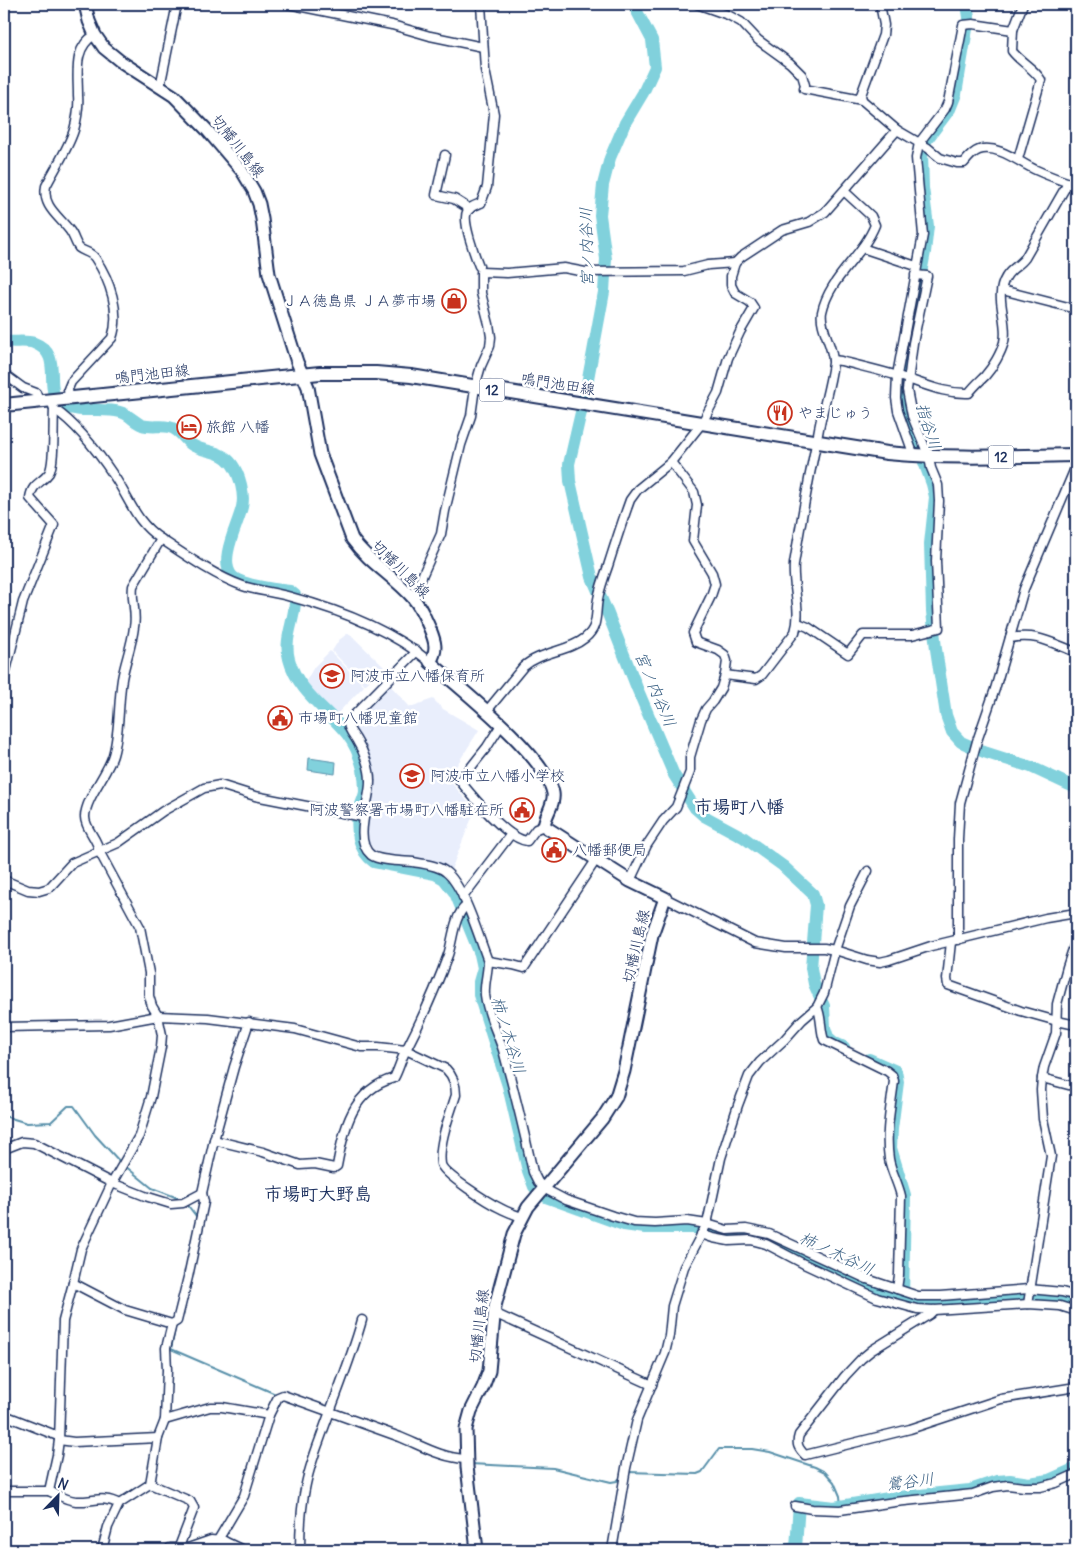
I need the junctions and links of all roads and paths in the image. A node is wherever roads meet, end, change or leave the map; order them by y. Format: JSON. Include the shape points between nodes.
{"nodes":[{"id":1,"x":85,"y":4,"type":"edge"},
{"id":2,"x":178,"y":4,"type":"edge"},
{"id":3,"x":288,"y":4,"type":"edge"},
{"id":4,"x":482,"y":4,"type":"edge"},
{"id":5,"x":697,"y":4,"type":"edge"},
{"id":6,"x":880,"y":4,"type":"edge"},
{"id":7,"x":1024,"y":4,"type":"edge"},
{"id":8,"x":1013,"y":30,"type":"junction"},
{"id":9,"x":95,"y":35,"type":"junction"},
{"id":10,"x":483,"y":47,"type":"junction"},
{"id":11,"x":160,"y":87,"type":"junction"},
{"id":12,"x":862,"y":100,"type":"junction"},
{"id":13,"x":897,"y":130,"type":"junction"},
{"id":14,"x":923,"y":145,"type":"junction"},
{"id":15,"x":445,"y":155,"type":"dead end"},
{"id":16,"x":1018,"y":159,"type":"junction"},
{"id":17,"x":1072,"y":184,"type":"edge"},
{"id":18,"x":844,"y":192,"type":"junction"},
{"id":19,"x":470,"y":209,"type":"junction"},
{"id":20,"x":862,"y":248,"type":"junction"},
{"id":21,"x":735,"y":263,"type":"junction"},
{"id":22,"x":479,"y":266,"type":"dead end"},
{"id":23,"x":919,"y":273,"type":"junction"},
{"id":24,"x":1002,"y":290,"type":"junction"},
{"id":25,"x":1076,"y":309,"type":"edge"},
{"id":26,"x":833,"y":360,"type":"junction"},
{"id":27,"x":4,"y":374,"type":"edge"},
{"id":28,"x":303,"y":374,"type":"junction"},
{"id":29,"x":903,"y":377,"type":"junction"},
{"id":30,"x":475,"y":387,"type":"junction"},
{"id":31,"x":55,"y":401,"type":"junction"},
{"id":32,"x":4,"y":405,"type":"edge"},
{"id":33,"x":702,"y":424,"type":"junction"},
{"id":34,"x":816,"y":442,"type":"junction"},
{"id":35,"x":1076,"y":455,"type":"edge"},
{"id":36,"x":922,"y":456,"type":"junction"},
{"id":37,"x":671,"y":462,"type":"junction"},
{"id":38,"x":1076,"y":466,"type":"edge"},
{"id":39,"x":161,"y":539,"type":"junction"},
{"id":40,"x":414,"y":599,"type":"junction"},
{"id":41,"x":798,"y":623,"type":"junction"},
{"id":42,"x":1010,"y":638,"type":"junction"},
{"id":43,"x":417,"y":651,"type":"junction"},
{"id":44,"x":1076,"y":652,"type":"edge"},
{"id":45,"x":430,"y":662,"type":"junction"},
{"id":46,"x":5,"y":670,"type":"edge"},
{"id":47,"x":725,"y":675,"type":"junction"},
{"id":48,"x":4,"y":679,"type":"edge"},
{"id":49,"x":486,"y":712,"type":"junction"},
{"id":50,"x":501,"y":725,"type":"junction"},
{"id":51,"x":364,"y":817,"type":"junction"},
{"id":52,"x":544,"y":826,"type":"junction"},
{"id":53,"x":511,"y":834,"type":"junction"},
{"id":54,"x":99,"y":852,"type":"junction"},
{"id":55,"x":596,"y":860,"type":"junction"},
{"id":56,"x":868,"y":871,"type":"dead end"},
{"id":57,"x":4,"y":880,"type":"edge"},
{"id":58,"x":630,"y":881,"type":"junction"},
{"id":59,"x":463,"y":897,"type":"junction"},
{"id":60,"x":665,"y":898,"type":"junction"},
{"id":61,"x":463,"y":908,"type":"junction"},
{"id":62,"x":1076,"y":913,"type":"edge"},
{"id":63,"x":1076,"y":940,"type":"edge"},
{"id":64,"x":954,"y":941,"type":"junction"},
{"id":65,"x":835,"y":950,"type":"junction"},
{"id":66,"x":488,"y":961,"type":"junction"},
{"id":67,"x":818,"y":1005,"type":"junction"},
{"id":68,"x":158,"y":1016,"type":"junction"},
{"id":69,"x":249,"y":1022,"type":"junction"},
{"id":70,"x":1057,"y":1022,"type":"junction"},
{"id":71,"x":1076,"y":1025,"type":"edge"},
{"id":72,"x":4,"y":1027,"type":"edge"},
{"id":73,"x":406,"y":1050,"type":"junction"},
{"id":74,"x":1042,"y":1078,"type":"junction"},
{"id":75,"x":1076,"y":1087,"type":"edge"},
{"id":76,"x":214,"y":1140,"type":"junction"},
{"id":77,"x":4,"y":1148,"type":"edge"},
{"id":78,"x":112,"y":1183,"type":"junction"},
{"id":79,"x":541,"y":1190,"type":"junction"},
{"id":80,"x":202,"y":1193,"type":"junction"},
{"id":81,"x":521,"y":1217,"type":"junction"},
{"id":82,"x":704,"y":1229,"type":"junction"},
{"id":83,"x":73,"y":1283,"type":"junction"},
{"id":84,"x":897,"y":1289,"type":"junction"},
{"id":85,"x":1029,"y":1291,"type":"junction"},
{"id":86,"x":1076,"y":1296,"type":"edge"},
{"id":87,"x":885,"y":1299,"type":"junction"},
{"id":88,"x":1028,"y":1303,"type":"junction"},
{"id":89,"x":934,"y":1310,"type":"junction"},
{"id":90,"x":1076,"y":1311,"type":"edge"},
{"id":91,"x":494,"y":1313,"type":"junction"},
{"id":92,"x":362,"y":1320,"type":"dead end"},
{"id":93,"x":174,"y":1323,"type":"junction"},
{"id":94,"x":652,"y":1385,"type":"junction"},
{"id":95,"x":1076,"y":1387,"type":"edge"},
{"id":96,"x":329,"y":1414,"type":"junction"},
{"id":97,"x":4,"y":1415,"type":"edge"},
{"id":98,"x":269,"y":1415,"type":"junction"},
{"id":99,"x":165,"y":1420,"type":"junction"},
{"id":100,"x":58,"y":1438,"type":"junction"},
{"id":101,"x":158,"y":1438,"type":"junction"},
{"id":102,"x":466,"y":1462,"type":"junction"},
{"id":103,"x":1076,"y":1474,"type":"edge"},
{"id":104,"x":150,"y":1484,"type":"junction"},
{"id":105,"x":49,"y":1491,"type":"junction"},
{"id":106,"x":4,"y":1492,"type":"edge"},
{"id":107,"x":120,"y":1504,"type":"junction"},
{"id":108,"x":798,"y":1507,"type":"dead end"},
{"id":109,"x":221,"y":1540,"type":"junction"},
{"id":110,"x":179,"y":1547,"type":"junction"},
{"id":111,"x":102,"y":1550,"type":"edge"},
{"id":112,"x":170,"y":1550,"type":"edge"},
{"id":113,"x":222,"y":1550,"type":"edge"},
{"id":114,"x":243,"y":1550,"type":"edge"},
{"id":115,"x":300,"y":1550,"type":"edge"},
{"id":116,"x":477,"y":1550,"type":"edge"},
{"id":117,"x":612,"y":1550,"type":"edge"}],
"edges":[{"from":1,"to":9,"type":"main road","name":"切幡川島線"},
{"from":2,"to":11,"type":"street"},
{"from":3,"to":10,"type":"street","via":[[392,24]]},
{"from":4,"to":10,"type":"street"},
{"from":5,"to":12,"type":"street","via":[[741,22],[802,75],[806,84],[804,88]]},
{"from":6,"to":12,"type":"street","via":[[884,25],[861,94]]},
{"from":7,"to":8,"type":"street"},
{"from":8,"to":14,"type":"street","via":[[963,26],[948,102]]},
{"from":8,"to":16,"type":"street","via":[[1012,52],[1041,80]]},
{"from":9,"to":11,"type":"main road","name":"切幡川島線","via":[[104,48]]},
{"from":9,"to":31,"type":"street","via":[[83,45],[78,58],[75,127],[45,192],[52,211],[71,232],[80,249],[94,256],[106,278],[115,308],[115,331]]},
{"from":10,"to":19,"type":"street","via":[[494,114],[493,136],[487,187],[481,203]]},
{"from":11,"to":28,"type":"main road","name":"切幡川島線","via":[[174,96],[207,130],[242,171],[254,191],[262,219],[269,274]]},
{"from":12,"to":13,"type":"street"},
{"from":13,"to":14,"type":"street"},
{"from":13,"to":18,"type":"street"},
{"from":14,"to":16,"type":"street","via":[[940,158],[957,163],[964,163],[980,150],[992,150]]},
{"from":14,"to":23,"type":"street","via":[[916,158],[923,235]]},
{"from":15,"to":19,"type":"street","via":[[436,194],[454,199]]},
{"from":16,"to":17,"type":"street","via":[[1034,170]]},
{"from":17,"to":24,"type":"street","via":[[1025,258],[1006,278]]},
{"from":18,"to":20,"type":"street","via":[[871,216],[875,226]]},
{"from":18,"to":21,"type":"street","via":[[825,212],[809,222],[782,230]]},
{"from":19,"to":22,"type":"street","via":[[466,218]]},
{"from":20,"to":23,"type":"street"},
{"from":20,"to":26,"type":"street","via":[[848,263],[822,311],[821,321]]},
{"from":21,"to":30,"type":"street","via":[[684,271],[585,272],[564,268],[481,272],[481,293],[491,337]]},
{"from":21,"to":33,"type":"street","via":[[731,285],[735,293],[754,308],[728,358],[718,392]]},
{"from":23,"to":29,"type":"street"},
{"from":23,"to":29,"type":"street","via":[[927,276]]},
{"from":24,"to":25,"type":"street"},
{"from":24,"to":29,"type":"street","via":[[1000,304],[1004,341],[987,374],[970,393],[955,394]]},
{"from":26,"to":29,"type":"street"},
{"from":26,"to":34,"type":"street"},
{"from":27,"to":31,"type":"street","via":[[23,388]]},
{"from":28,"to":30,"type":"main road","name":"鳴門池田線","number":"12","via":[[376,373]]},
{"from":28,"to":31,"type":"main road","name":"鳴門池田線","number":"12"},
{"from":28,"to":40,"type":"main road","name":"切幡川島線","via":[[320,454],[352,539]]},
{"from":29,"to":36,"type":"street"},
{"from":29,"to":36,"type":"street","via":[[896,398],[898,411]]},
{"from":30,"to":33,"type":"main road","name":"鳴門池田線","number":"12"},
{"from":30,"to":40,"type":"street","via":[[471,416],[444,511],[441,534]]},
{"from":31,"to":32,"type":"main road","name":"鳴門池田線","number":"12"},
{"from":31,"to":39,"type":"street","via":[[61,413],[83,435],[114,476],[139,520]]},
{"from":31,"to":46,"type":"street","via":[[52,464],[48,473],[31,490],[30,498],[54,525],[23,602]]},
{"from":33,"to":34,"type":"main road","name":"鳴門池田線","number":"12"},
{"from":33,"to":37,"type":"street"},
{"from":34,"to":36,"type":"main road","name":"鳴門池田線","number":"12"},
{"from":34,"to":41,"type":"street","via":[[794,564]]},
{"from":35,"to":36,"type":"main road","name":"鳴門池田線","number":"12"},
{"from":36,"to":41,"type":"street","via":[[938,485],[936,561],[939,628],[912,635],[863,635],[848,654]]},
{"from":37,"to":47,"type":"street","via":[[694,492],[693,541],[715,584],[693,633],[696,642],[725,655]]},
{"from":37,"to":49,"type":"street","via":[[638,489],[630,500],[598,597],[593,630],[585,639],[529,661]]},
{"from":38,"to":42,"type":"street","via":[[1029,575]]},
{"from":39,"to":43,"type":"street","via":[[242,586],[352,616]]},
{"from":39,"to":54,"type":"street","via":[[133,586],[135,627],[122,680],[114,753],[85,817]]},
{"from":40,"to":45,"type":"main road","name":"切幡川島線","via":[[434,640],[435,654]]},
{"from":41,"to":47,"type":"street","via":[[795,632],[762,675],[756,679]]},
{"from":42,"to":44,"type":"street","via":[[1036,636]]},
{"from":42,"to":64,"type":"street","via":[[960,803]]},
{"from":43,"to":45,"type":"street"},
{"from":43,"to":51,"type":"street","via":[[348,724],[367,763],[370,780]]},
{"from":45,"to":49,"type":"main road"},
{"from":46,"to":48,"type":"street"},
{"from":47,"to":58,"type":"street","via":[[714,701],[700,720],[690,757],[690,772],[676,807],[647,845]]},
{"from":49,"to":50,"type":"main road"},
{"from":50,"to":52,"type":"main road","via":[[550,783],[553,796]]},
{"from":50,"to":53,"type":"street","via":[[460,781]]},
{"from":51,"to":54,"type":"street","via":[[255,796],[220,785],[204,788],[185,798]]},
{"from":51,"to":59,"type":"street","via":[[363,833],[371,854],[445,871]]},
{"from":52,"to":53,"type":"street","via":[[536,829],[528,841]]},
{"from":52,"to":55,"type":"main road","name":"切幡川島線"},
{"from":53,"to":59,"type":"street"},
{"from":54,"to":57,"type":"street","via":[[72,863],[49,888],[39,891]]},
{"from":54,"to":68,"type":"street","via":[[140,927],[152,1006]]},
{"from":55,"to":58,"type":"main road","name":"切幡川島線"},
{"from":55,"to":66,"type":"street","via":[[524,968]]},
{"from":56,"to":65,"type":"street","via":[[850,906]]},
{"from":58,"to":60,"type":"main road","name":"切幡川島線"},
{"from":59,"to":61,"type":"street"},
{"from":60,"to":65,"type":"street","via":[[755,943]]},
{"from":60,"to":79,"type":"main road","name":"切幡川島線","via":[[652,934],[620,1088],[607,1112]]},
{"from":61,"to":66,"type":"street"},
{"from":61,"to":73,"type":"street","via":[[417,1032]]},
{"from":62,"to":64,"type":"street"},
{"from":63,"to":70,"type":"street","via":[[1057,1004]]},
{"from":64,"to":65,"type":"street","via":[[880,962]]},
{"from":64,"to":70,"type":"street","via":[[948,984]]},
{"from":65,"to":67,"type":"street"},
{"from":66,"to":79,"type":"street","via":[[484,986],[486,999],[515,1095],[533,1172]]},
{"from":67,"to":82,"type":"street","via":[[750,1076],[720,1158]]},
{"from":67,"to":84,"type":"street","via":[[824,1040],[887,1071],[894,1081],[886,1142],[901,1196]]},
{"from":68,"to":69,"type":"street"},
{"from":68,"to":72,"type":"street","via":[[101,1026]]},
{"from":68,"to":78,"type":"street","via":[[161,1047],[151,1097],[139,1136]]},
{"from":69,"to":73,"type":"street","via":[[295,1029],[361,1047]]},
{"from":69,"to":76,"type":"street"},
{"from":70,"to":71,"type":"street"},
{"from":70,"to":74,"type":"street"},
{"from":73,"to":76,"type":"street","via":[[394,1078],[371,1089],[351,1111],[334,1168],[300,1165]]},
{"from":73,"to":81,"type":"street","via":[[450,1073],[456,1089],[443,1137],[443,1168],[454,1179],[499,1208]]},
{"from":74,"to":75,"type":"street"},
{"from":74,"to":85,"type":"street","via":[[1043,1119],[1051,1156]]},
{"from":76,"to":80,"type":"street"},
{"from":77,"to":78,"type":"street","via":[[22,1142],[34,1143]]},
{"from":78,"to":80,"type":"street","via":[[171,1204],[185,1202]]},
{"from":78,"to":83,"type":"street","via":[[80,1250]]},
{"from":79,"to":81,"type":"main road","name":"切幡川島線"},
{"from":79,"to":82,"type":"street","via":[[634,1222],[687,1221]]},
{"from":80,"to":93,"type":"street","via":[[204,1202],[188,1277]]},
{"from":81,"to":91,"type":"main road","name":"切幡川島線"},
{"from":82,"to":84,"type":"street","via":[[746,1229],[769,1234],[867,1279]]},
{"from":82,"to":87,"type":"street","via":[[713,1238],[766,1244]]},
{"from":82,"to":94,"type":"street","via":[[684,1267],[672,1306],[665,1353]]},
{"from":83,"to":93,"type":"street","via":[[125,1310]]},
{"from":83,"to":100,"type":"street","via":[[63,1320]]},
{"from":84,"to":85,"type":"street","via":[[918,1296]]},
{"from":84,"to":87,"type":"street"},
{"from":85,"to":86,"type":"street"},
{"from":85,"to":88,"type":"street"},
{"from":87,"to":89,"type":"street","via":[[917,1309]]},
{"from":88,"to":89,"type":"street"},
{"from":88,"to":90,"type":"street"},
{"from":89,"to":95,"type":"street","via":[[872,1350],[845,1376],[799,1435],[798,1448],[805,1455],[910,1429],[1001,1399]]},
{"from":91,"to":94,"type":"street"},
{"from":91,"to":102,"type":"main road","name":"切幡川島線","via":[[489,1370],[466,1429]]},
{"from":92,"to":96,"type":"street"},
{"from":93,"to":99,"type":"street","via":[[166,1348]]},
{"from":94,"to":117,"type":"street","via":[[638,1420],[626,1468]]},
{"from":96,"to":98,"type":"street","via":[[279,1396]]},
{"from":96,"to":102,"type":"street"},
{"from":96,"to":115,"type":"street","via":[[304,1490]]},
{"from":97,"to":100,"type":"street"},
{"from":98,"to":99,"type":"street","via":[[216,1407]]},
{"from":98,"to":109,"type":"street","via":[[244,1496]]},
{"from":99,"to":101,"type":"street"},
{"from":100,"to":101,"type":"street","via":[[74,1442]]},
{"from":100,"to":105,"type":"street"},
{"from":101,"to":104,"type":"street"},
{"from":102,"to":116,"type":"main road","name":"切幡川島線"},
{"from":103,"to":108,"type":"street","via":[[1040,1487],[1008,1485],[973,1494],[840,1510]]},
{"from":104,"to":107,"type":"street"},
{"from":104,"to":110,"type":"street","via":[[190,1501],[194,1508]]},
{"from":105,"to":106,"type":"street"},
{"from":105,"to":107,"type":"street","via":[[68,1500],[102,1498]]},
{"from":107,"to":111,"type":"street","via":[[108,1527]]},
{"from":109,"to":110,"type":"street"},
{"from":109,"to":113,"type":"street"},
{"from":109,"to":114,"type":"street"},
{"from":110,"to":112,"type":"street"}]}
